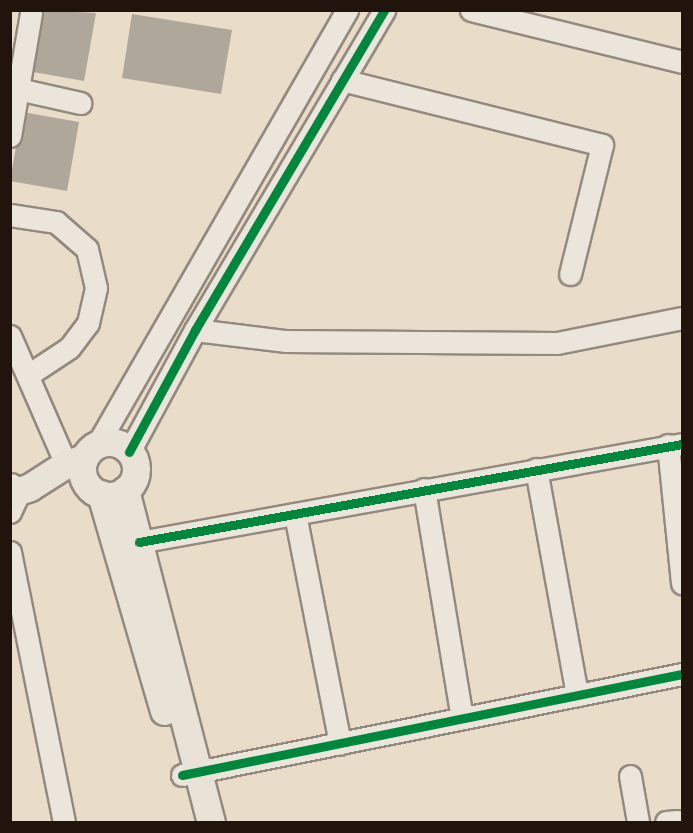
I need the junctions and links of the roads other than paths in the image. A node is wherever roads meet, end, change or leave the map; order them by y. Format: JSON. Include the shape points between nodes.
{"nodes":[{"id":1,"x":347,"y":10,"type":"edge"},
{"id":2,"x":384,"y":10,"type":"edge"},
{"id":3,"x":471,"y":10,"type":"edge"},
{"id":4,"x":31,"y":13,"type":"dead end"},
{"id":5,"x":682,"y":62,"type":"edge"},
{"id":6,"x":17,"y":75,"type":"edge"},
{"id":7,"x":342,"y":80,"type":"junction"},
{"id":8,"x":80,"y":103,"type":"dead end"},
{"id":9,"x":10,"y":136,"type":"edge"},
{"id":10,"x":263,"y":153,"type":"junction"},
{"id":11,"x":288,"y":172,"type":"junction"},
{"id":12,"x":10,"y":215,"type":"edge"},
{"id":13,"x":570,"y":274,"type":"dead end"},
{"id":14,"x":682,"y":318,"type":"edge"},
{"id":15,"x":195,"y":330,"type":"junction"},
{"id":16,"x":10,"y":336,"type":"edge"},
{"id":17,"x":28,"y":375,"type":"junction"},
{"id":18,"x":675,"y":444,"type":"edge"},
{"id":19,"x":129,"y":452,"type":"junction"},
{"id":20,"x":536,"y":469,"type":"junction"},
{"id":21,"x":94,"y":472,"type":"junction"},
{"id":22,"x":424,"y":489,"type":"junction"},
{"id":23,"x":16,"y":493,"type":"edge"},
{"id":24,"x":295,"y":514,"type":"junction"},
{"id":25,"x":139,"y":542,"type":"junction"},
{"id":26,"x":10,"y":552,"type":"edge"},
{"id":27,"x":682,"y":583,"type":"edge"},
{"id":28,"x":682,"y":674,"type":"edge"},
{"id":29,"x":577,"y":695,"type":"junction"},
{"id":30,"x":462,"y":718,"type":"junction"},
{"id":31,"x":340,"y":744,"type":"junction"},
{"id":32,"x":190,"y":773,"type":"junction"},
{"id":33,"x":630,"y":776,"type":"dead end"},
{"id":34,"x":63,"y":822,"type":"edge"},
{"id":35,"x":195,"y":822,"type":"edge"},
{"id":36,"x":211,"y":822,"type":"edge"},
{"id":37,"x":639,"y":822,"type":"edge"}],
"edges":[{"from":1,"to":10,"type":"street"},
{"from":2,"to":7,"type":"street"},
{"from":3,"to":5,"type":"street"},
{"from":4,"to":6,"type":"street"},
{"from":6,"to":8,"type":"street"},
{"from":6,"to":9,"type":"street"},
{"from":7,"to":11,"type":"street"},
{"from":7,"to":13,"type":"street","via":[[602,145]]},
{"from":10,"to":11,"type":"street"},
{"from":10,"to":21,"type":"street"},
{"from":11,"to":15,"type":"street"},
{"from":12,"to":17,"type":"street","via":[[57,222],[87,249],[96,288],[88,323],[69,348]]},
{"from":14,"to":15,"type":"street","via":[[557,343],[286,341]]},
{"from":15,"to":19,"type":"street"},
{"from":16,"to":17,"type":"street"},
{"from":17,"to":21,"type":"street"},
{"from":18,"to":20,"type":"street"},
{"from":18,"to":27,"type":"street"},
{"from":19,"to":21,"type":"main road","via":[[114,442]]},
{"from":19,"to":21,"type":"main road","via":[[135,476]]},
{"from":20,"to":22,"type":"street"},
{"from":20,"to":29,"type":"street"},
{"from":21,"to":23,"type":"main road","via":[[74,488]]},
{"from":21,"to":25,"type":"main road"},
{"from":21,"to":32,"type":"main road"},
{"from":22,"to":24,"type":"street"},
{"from":22,"to":30,"type":"street"},
{"from":24,"to":25,"type":"street"},
{"from":24,"to":31,"type":"street"},
{"from":25,"to":32,"type":"main road"},
{"from":26,"to":34,"type":"street"},
{"from":28,"to":29,"type":"street"},
{"from":29,"to":30,"type":"street"},
{"from":30,"to":31,"type":"street"},
{"from":31,"to":32,"type":"street"},
{"from":32,"to":35,"type":"main road"},
{"from":32,"to":36,"type":"main road"},
{"from":33,"to":37,"type":"street"}]}
